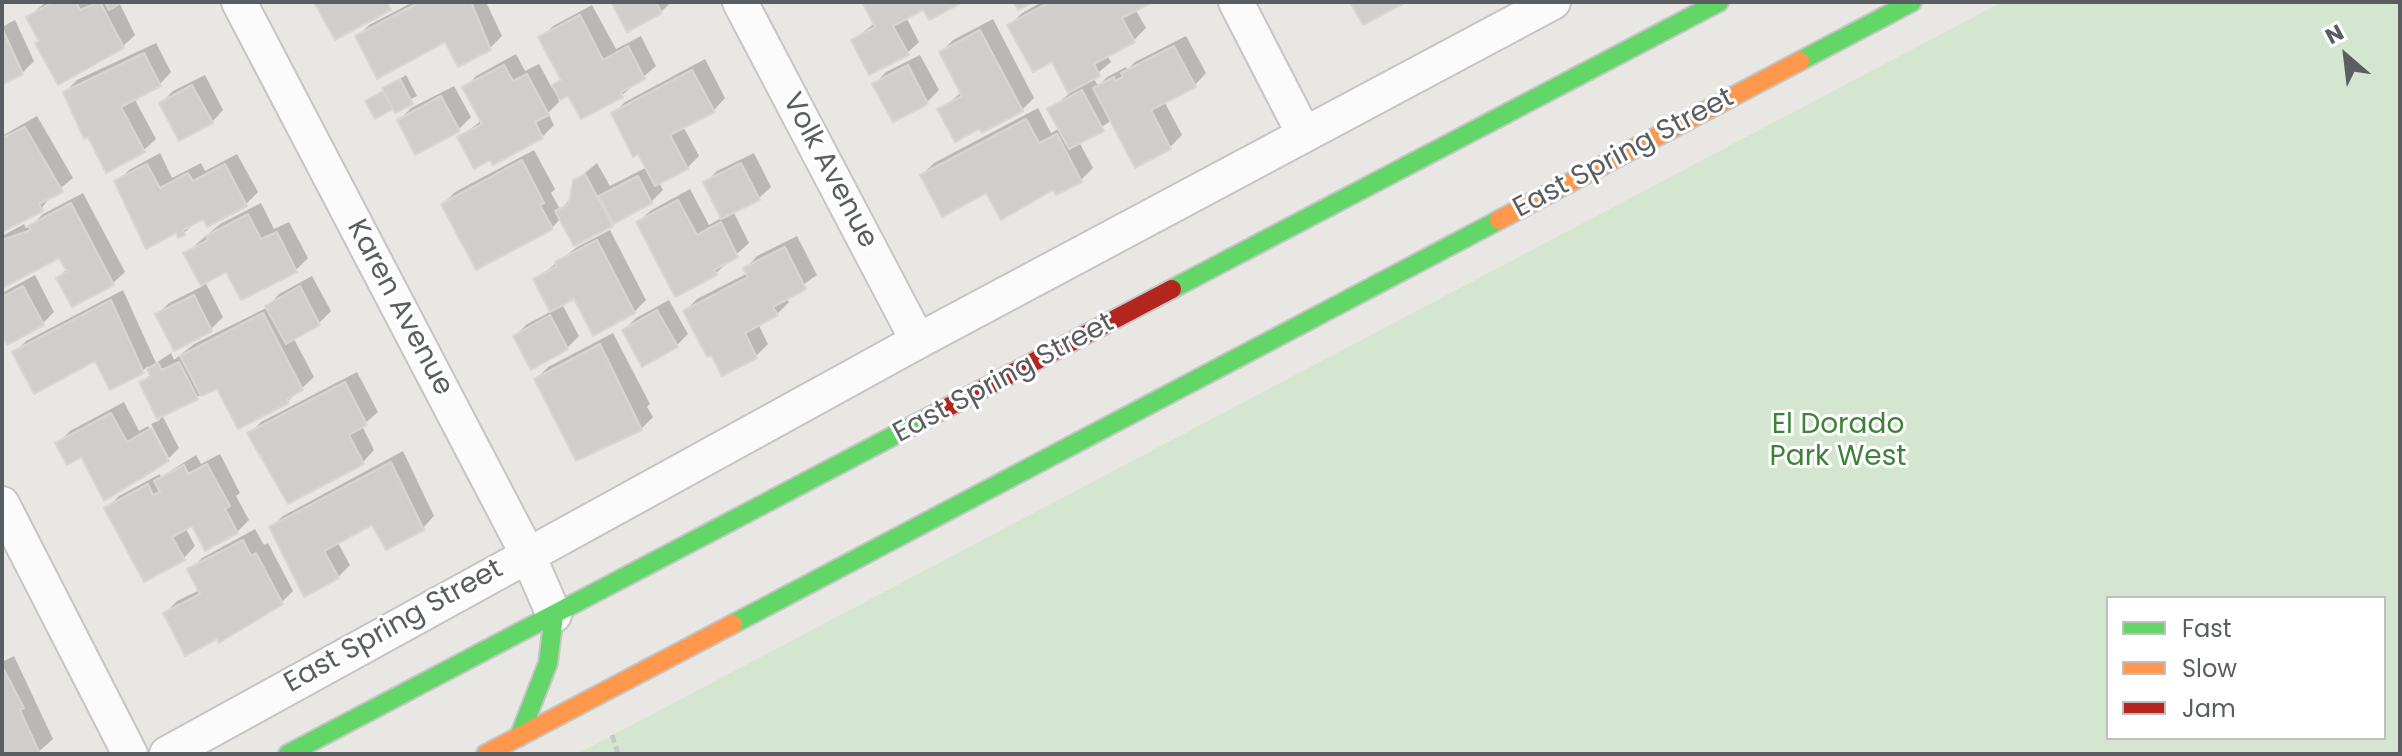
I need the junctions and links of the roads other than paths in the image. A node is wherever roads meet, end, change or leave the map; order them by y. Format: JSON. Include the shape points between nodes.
{"nodes":[{"id":1,"x":239,"y":2,"type":"edge"},
{"id":2,"x":740,"y":2,"type":"edge"},
{"id":3,"x":1236,"y":2,"type":"edge"},
{"id":4,"x":1553,"y":2,"type":"edge"},
{"id":5,"x":1719,"y":2,"type":"edge"},
{"id":6,"x":1912,"y":2,"type":"edge"},
{"id":7,"x":1304,"y":134,"type":"junction"},
{"id":8,"x":918,"y":341,"type":"junction"},
{"id":9,"x":2,"y":504,"type":"edge"},
{"id":10,"x":527,"y":553,"type":"junction"},
{"id":11,"x":554,"y":615,"type":"junction"},
{"id":12,"x":519,"y":737,"type":"junction"},
{"id":13,"x":130,"y":754,"type":"edge"},
{"id":14,"x":167,"y":754,"type":"edge"},
{"id":15,"x":288,"y":754,"type":"edge"},
{"id":16,"x":486,"y":754,"type":"edge"}],
"edges":[{"from":1,"to":10,"type":"street","name":"Karen Avenue"},
{"from":2,"to":8,"type":"street","name":"Volk Avenue"},
{"from":3,"to":7,"type":"street"},
{"from":4,"to":7,"type":"street","name":"East Spring Street"},
{"from":5,"to":11,"type":"main road","name":"East Spring Street"},
{"from":6,"to":12,"type":"main road","name":"East Spring Street"},
{"from":7,"to":8,"type":"street","name":"East Spring Street"},
{"from":8,"to":10,"type":"street","name":"East Spring Street"},
{"from":9,"to":13,"type":"street"},
{"from":10,"to":11,"type":"street","name":"Karen Avenue"},
{"from":10,"to":14,"type":"street","name":"East Spring Street"},
{"from":11,"to":12,"type":"main road","via":[[548,663]]},
{"from":11,"to":15,"type":"main road","name":"East Spring Street"},
{"from":12,"to":16,"type":"main road","name":"East Spring Street"}]}
